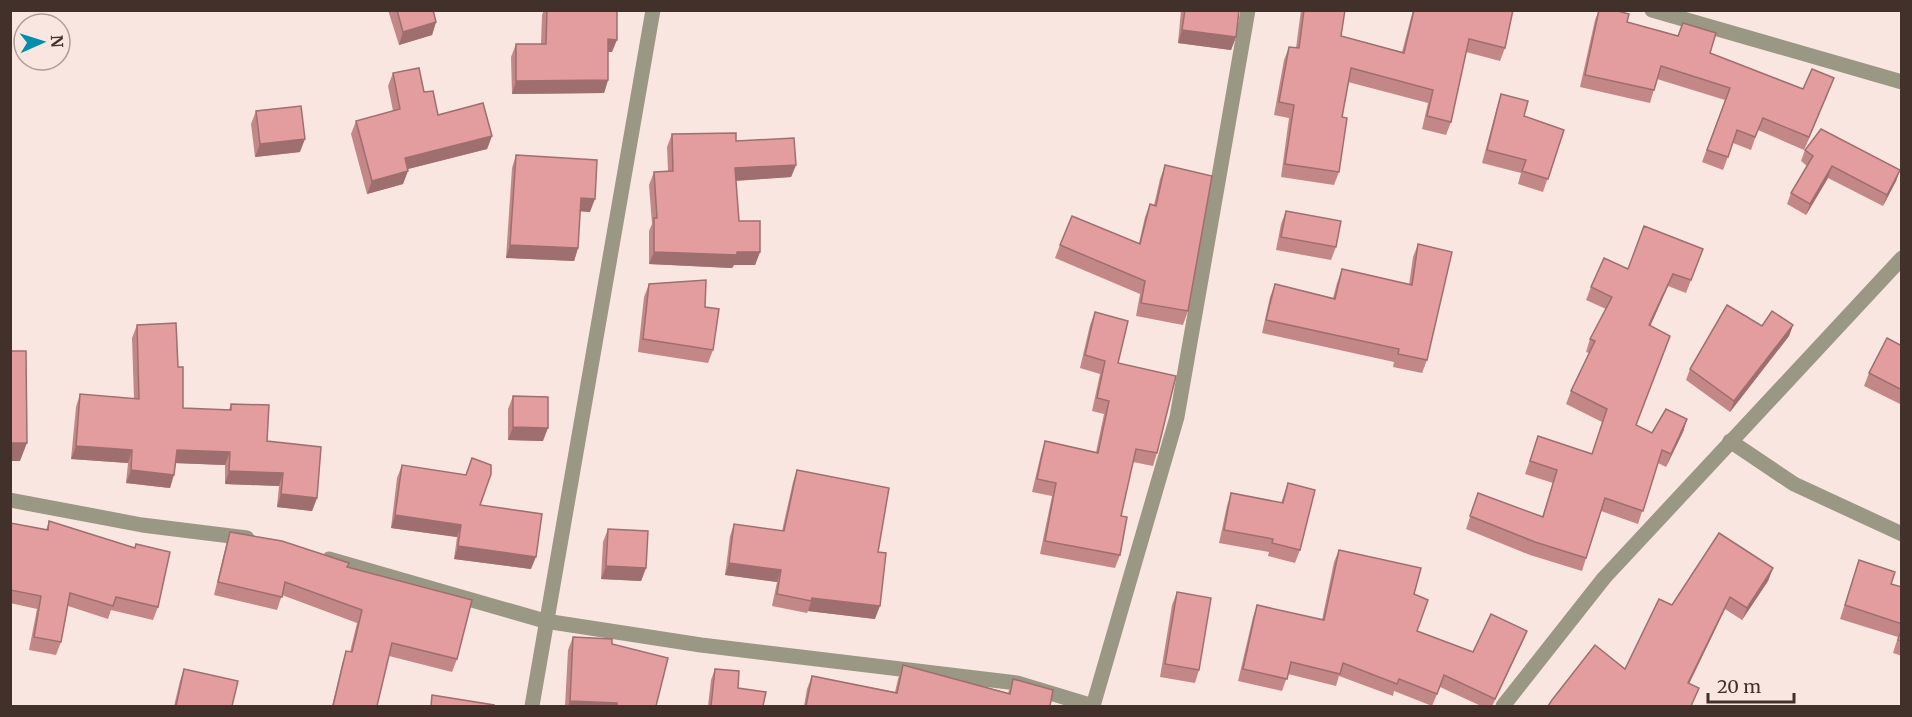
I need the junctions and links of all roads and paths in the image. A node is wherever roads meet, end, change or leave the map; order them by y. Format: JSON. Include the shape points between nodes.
{"nodes":[{"id":1,"x":653,"y":10,"type":"edge"},
{"id":2,"x":1248,"y":10,"type":"edge"},
{"id":3,"x":1652,"y":10,"type":"edge"},
{"id":4,"x":1902,"y":82,"type":"edge"},
{"id":5,"x":1902,"y":258,"type":"edge"},
{"id":6,"x":1730,"y":441,"type":"junction"},
{"id":7,"x":10,"y":500,"type":"edge"},
{"id":8,"x":1902,"y":534,"type":"edge"},
{"id":9,"x":263,"y":539,"type":"edge"},
{"id":10,"x":318,"y":556,"type":"edge"},
{"id":11,"x":544,"y":621,"type":"junction"},
{"id":12,"x":532,"y":706,"type":"edge"},
{"id":13,"x":1093,"y":706,"type":"edge"},
{"id":14,"x":1503,"y":706,"type":"edge"}],
"edges":[{"from":1,"to":11,"type":"street"},
{"from":2,"to":13,"type":"street","via":[[1177,417]]},
{"from":3,"to":4,"type":"street"},
{"from":5,"to":6,"type":"street"},
{"from":6,"to":8,"type":"street","via":[[1794,484]]},
{"from":6,"to":14,"type":"street","via":[[1604,578]]},
{"from":7,"to":9,"type":"street","via":[[142,525]]},
{"from":10,"to":11,"type":"street"},
{"from":11,"to":12,"type":"street"},
{"from":11,"to":13,"type":"street","via":[[701,645],[1017,683]]}]}
